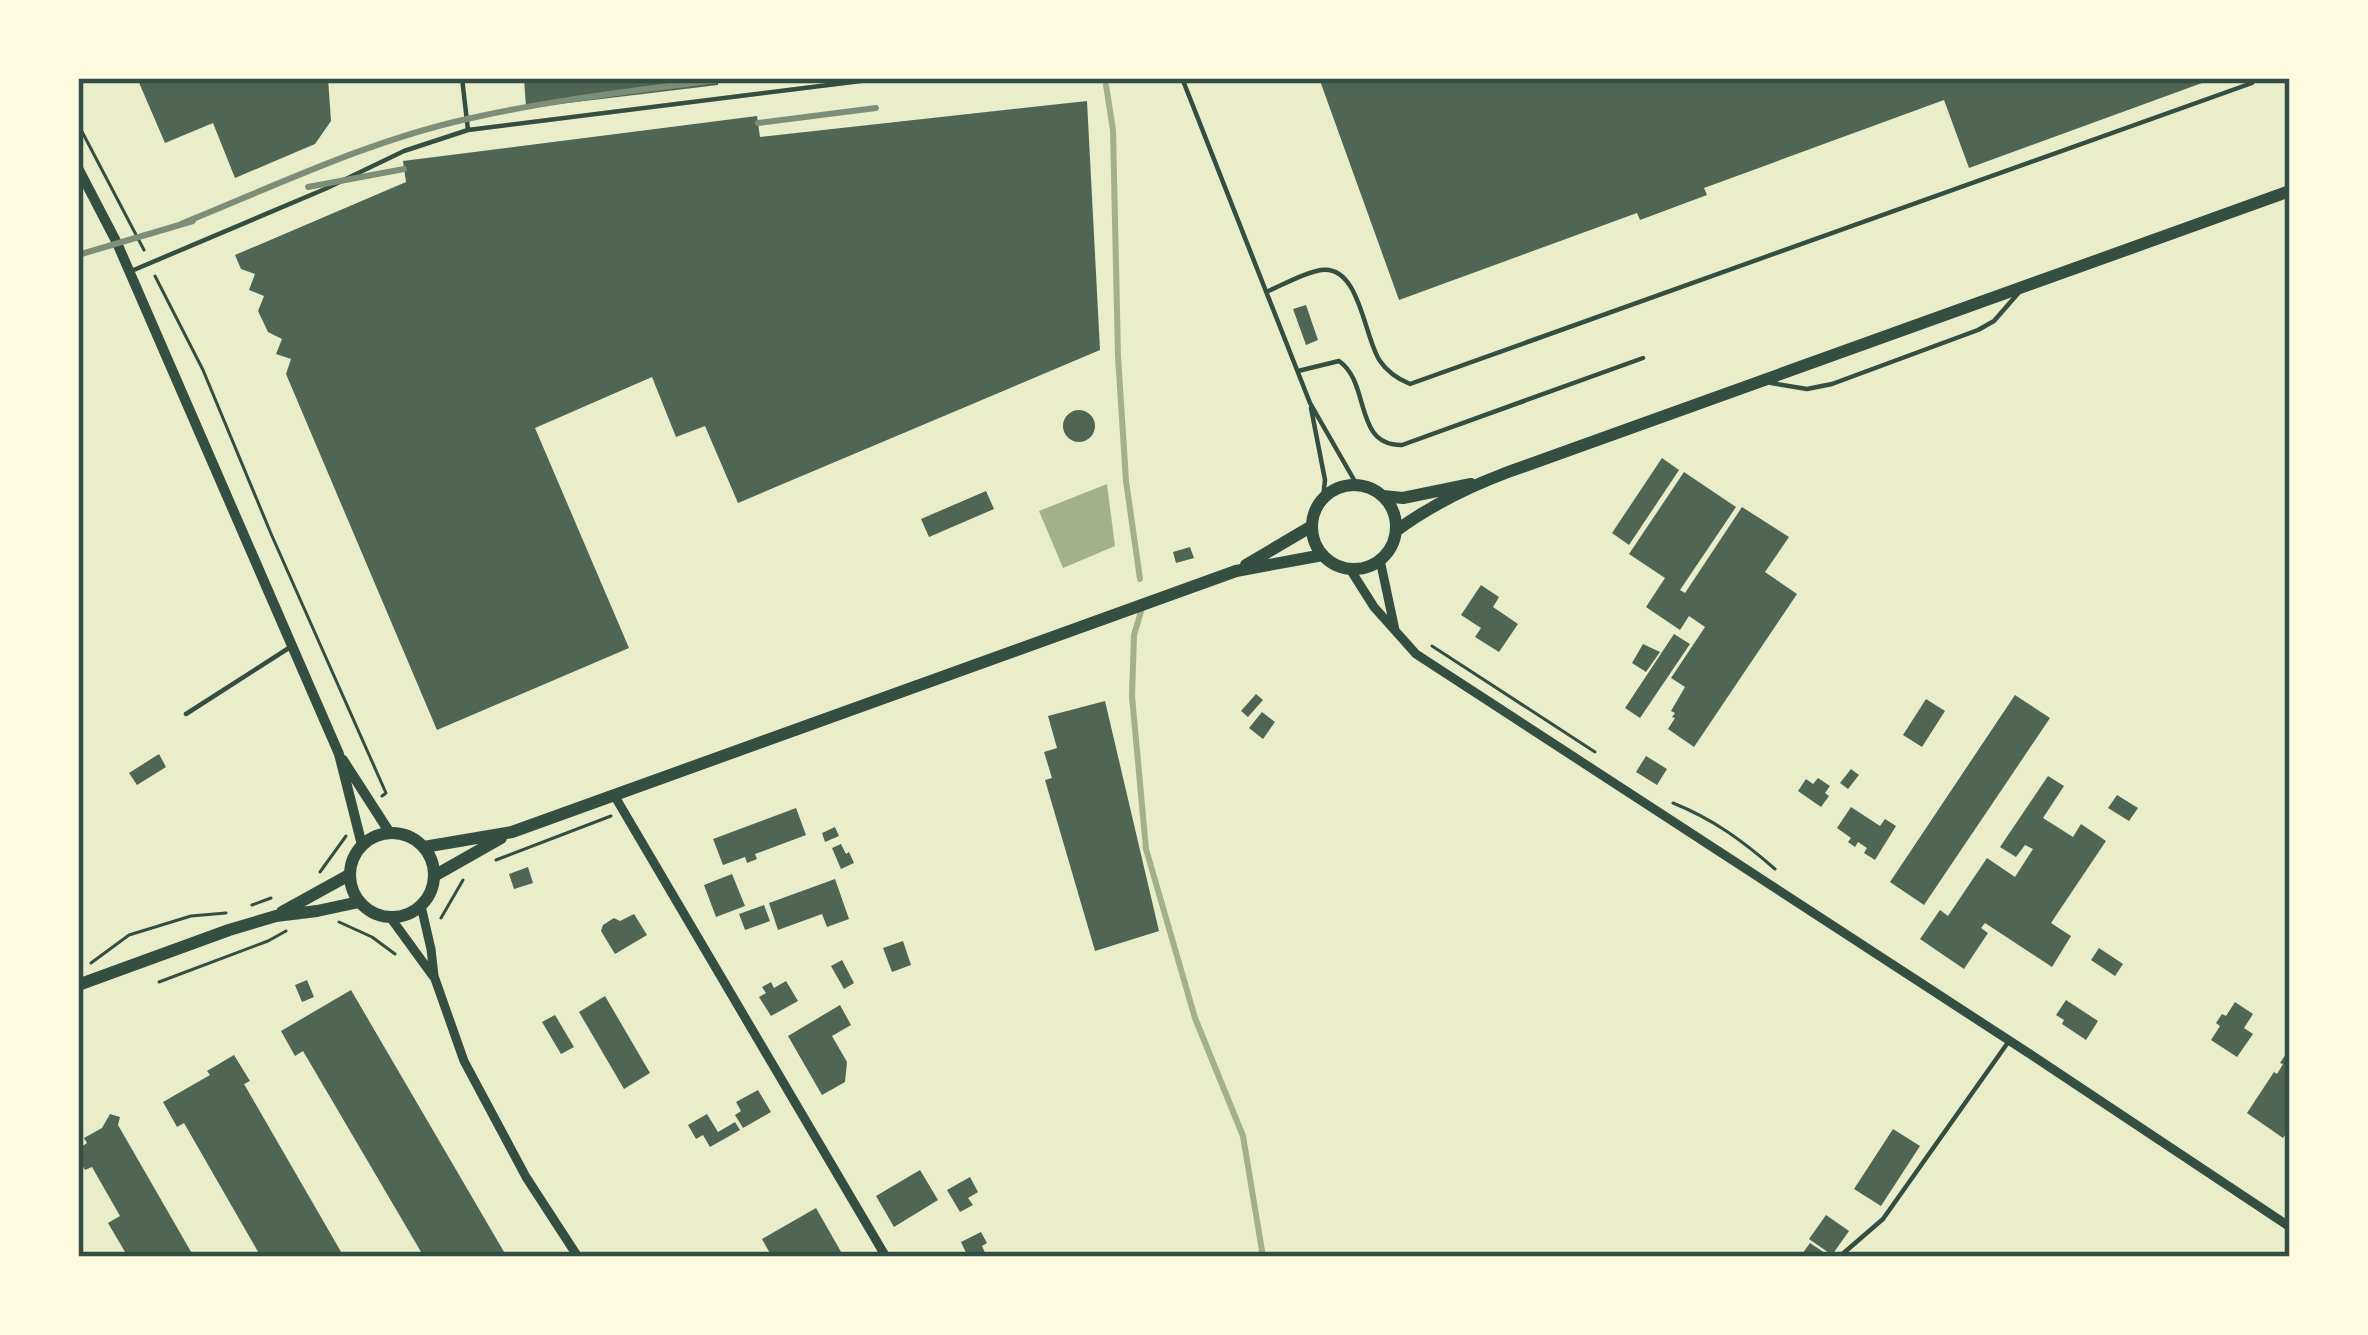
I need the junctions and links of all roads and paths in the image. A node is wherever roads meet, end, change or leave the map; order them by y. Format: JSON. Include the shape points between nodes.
{"nodes":[{"id":1,"x":462,"y":78,"type":"edge"},
{"id":2,"x":885,"y":78,"type":"edge"},
{"id":3,"x":1182,"y":78,"type":"edge"},
{"id":4,"x":2252,"y":83,"type":"dead end"},
{"id":5,"x":78,"y":124,"type":"edge"},
{"id":6,"x":468,"y":130,"type":"junction"},
{"id":7,"x":78,"y":168,"type":"edge"},
{"id":8,"x":2290,"y":191,"type":"edge"},
{"id":9,"x":150,"y":262,"type":"junction"},
{"id":10,"x":129,"y":272,"type":"junction"},
{"id":11,"x":2024,"y":287,"type":"junction"},
{"id":12,"x":1266,"y":292,"type":"junction"},
{"id":13,"x":1643,"y":358,"type":"dead end"},
{"id":14,"x":1297,"y":371,"type":"junction"},
{"id":15,"x":1760,"y":381,"type":"junction"},
{"id":16,"x":1310,"y":403,"type":"junction"},
{"id":17,"x":1478,"y":483,"type":"junction"},
{"id":18,"x":1358,"y":485,"type":"junction"},
{"id":19,"x":1384,"y":496,"type":"junction"},
{"id":20,"x":1323,"y":499,"type":"junction"},
{"id":21,"x":1312,"y":526,"type":"junction"},
{"id":22,"x":1396,"y":531,"type":"junction"},
{"id":23,"x":1323,"y":555,"type":"junction"},
{"id":24,"x":1380,"y":560,"type":"junction"},
{"id":25,"x":1350,"y":568,"type":"junction"},
{"id":26,"x":1237,"y":571,"type":"junction"},
{"id":27,"x":1395,"y":630,"type":"junction"},
{"id":28,"x":292,"y":646,"type":"junction"},
{"id":29,"x":186,"y":714,"type":"dead end"},
{"id":30,"x":339,"y":754,"type":"junction"},
{"id":31,"x":386,"y":794,"type":"dead end"},
{"id":32,"x":614,"y":795,"type":"junction"},
{"id":33,"x":623,"y":811,"type":"junction"},
{"id":34,"x":349,"y":831,"type":"dead end"},
{"id":35,"x":512,"y":832,"type":"junction"},
{"id":36,"x":390,"y":833,"type":"junction"},
{"id":37,"x":362,"y":845,"type":"junction"},
{"id":38,"x":424,"y":848,"type":"junction"},
{"id":39,"x":489,"y":863,"type":"dead end"},
{"id":40,"x":349,"y":875,"type":"junction"},
{"id":41,"x":466,"y":875,"type":"dead end"},
{"id":42,"x":434,"y":876,"type":"junction"},
{"id":43,"x":313,"y":883,"type":"dead end"},
{"id":44,"x":273,"y":898,"type":"dead end"},
{"id":45,"x":359,"y":902,"type":"junction"},
{"id":46,"x":253,"y":905,"type":"dead end"},
{"id":47,"x":421,"y":906,"type":"junction"},
{"id":48,"x":233,"y":912,"type":"dead end"},
{"id":49,"x":276,"y":916,"type":"junction"},
{"id":50,"x":390,"y":917,"type":"junction"},
{"id":51,"x":332,"y":918,"type":"dead end"},
{"id":52,"x":292,"y":927,"type":"dead end"},
{"id":53,"x":433,"y":932,"type":"dead end"},
{"id":54,"x":395,"y":954,"type":"dead end"},
{"id":55,"x":88,"y":965,"type":"dead end"},
{"id":56,"x":434,"y":976,"type":"junction"},
{"id":57,"x":159,"y":982,"type":"dead end"},
{"id":58,"x":78,"y":985,"type":"edge"},
{"id":59,"x":2009,"y":1041,"type":"junction"},
{"id":60,"x":2290,"y":1227,"type":"edge"},
{"id":61,"x":578,"y":1257,"type":"edge"},
{"id":62,"x":886,"y":1257,"type":"edge"},
{"id":63,"x":1839,"y":1257,"type":"edge"}],
"edges":[{"from":1,"to":6,"type":"lane"},
{"from":2,"to":6,"type":"lane"},
{"from":3,"to":12,"type":"lane"},
{"from":4,"to":12,"type":"lane","via":[[1410,384],[1378,359],[1352,286],[1339,273],[1324,269]]},
{"from":5,"to":9,"type":"path"},
{"from":6,"to":9,"type":"lane"},
{"from":7,"to":10,"type":"street"},
{"from":8,"to":11,"type":"main road"},
{"from":9,"to":10,"type":"lane"},
{"from":9,"to":31,"type":"path"},
{"from":10,"to":28,"type":"street"},
{"from":11,"to":15,"type":"main road"},
{"from":11,"to":15,"type":"lane","via":[[1978,330],[1832,384]]},
{"from":12,"to":14,"type":"lane"},
{"from":13,"to":14,"type":"lane","via":[[1402,445],[1374,436],[1350,368],[1340,361]]},
{"from":14,"to":16,"type":"lane"},
{"from":15,"to":17,"type":"main road"},
{"from":16,"to":18,"type":"lane"},
{"from":16,"to":20,"type":"lane"},
{"from":17,"to":19,"type":"main road"},
{"from":17,"to":22,"type":"main road"},
{"from":18,"to":19,"type":"main road"},
{"from":18,"to":20,"type":"main road"},
{"from":19,"to":22,"type":"main road"},
{"from":20,"to":21,"type":"main road"},
{"from":21,"to":23,"type":"main road"},
{"from":21,"to":26,"type":"main road"},
{"from":22,"to":24,"type":"main road"},
{"from":23,"to":25,"type":"main road"},
{"from":23,"to":26,"type":"main road"},
{"from":24,"to":25,"type":"main road"},
{"from":24,"to":27,"type":"street"},
{"from":25,"to":27,"type":"street"},
{"from":26,"to":32,"type":"main road"},
{"from":27,"to":59,"type":"street","via":[[1416,654]]},
{"from":28,"to":29,"type":"lane"},
{"from":28,"to":30,"type":"street"},
{"from":30,"to":36,"type":"street"},
{"from":30,"to":37,"type":"street"},
{"from":32,"to":33,"type":"street"},
{"from":32,"to":35,"type":"main road"},
{"from":33,"to":39,"type":"path"},
{"from":33,"to":62,"type":"street"},
{"from":34,"to":43,"type":"path"},
{"from":35,"to":38,"type":"main road"},
{"from":35,"to":42,"type":"main road"},
{"from":36,"to":37,"type":"main road"},
{"from":36,"to":38,"type":"main road"},
{"from":37,"to":40,"type":"main road"},
{"from":38,"to":42,"type":"main road"},
{"from":40,"to":45,"type":"main road"},
{"from":40,"to":49,"type":"main road"},
{"from":41,"to":53,"type":"path"},
{"from":42,"to":47,"type":"main road"},
{"from":44,"to":46,"type":"path"},
{"from":45,"to":49,"type":"main road"},
{"from":45,"to":50,"type":"main road"},
{"from":47,"to":50,"type":"main road"},
{"from":47,"to":56,"type":"street"},
{"from":48,"to":55,"type":"path","via":[[129,935]]},
{"from":49,"to":58,"type":"main road"},
{"from":50,"to":56,"type":"street"},
{"from":51,"to":54,"type":"path"},
{"from":52,"to":57,"type":"path"},
{"from":56,"to":61,"type":"street","via":[[482,1100]]},
{"from":59,"to":60,"type":"street"},
{"from":59,"to":63,"type":"lane","via":[[1883,1219]]}]}
